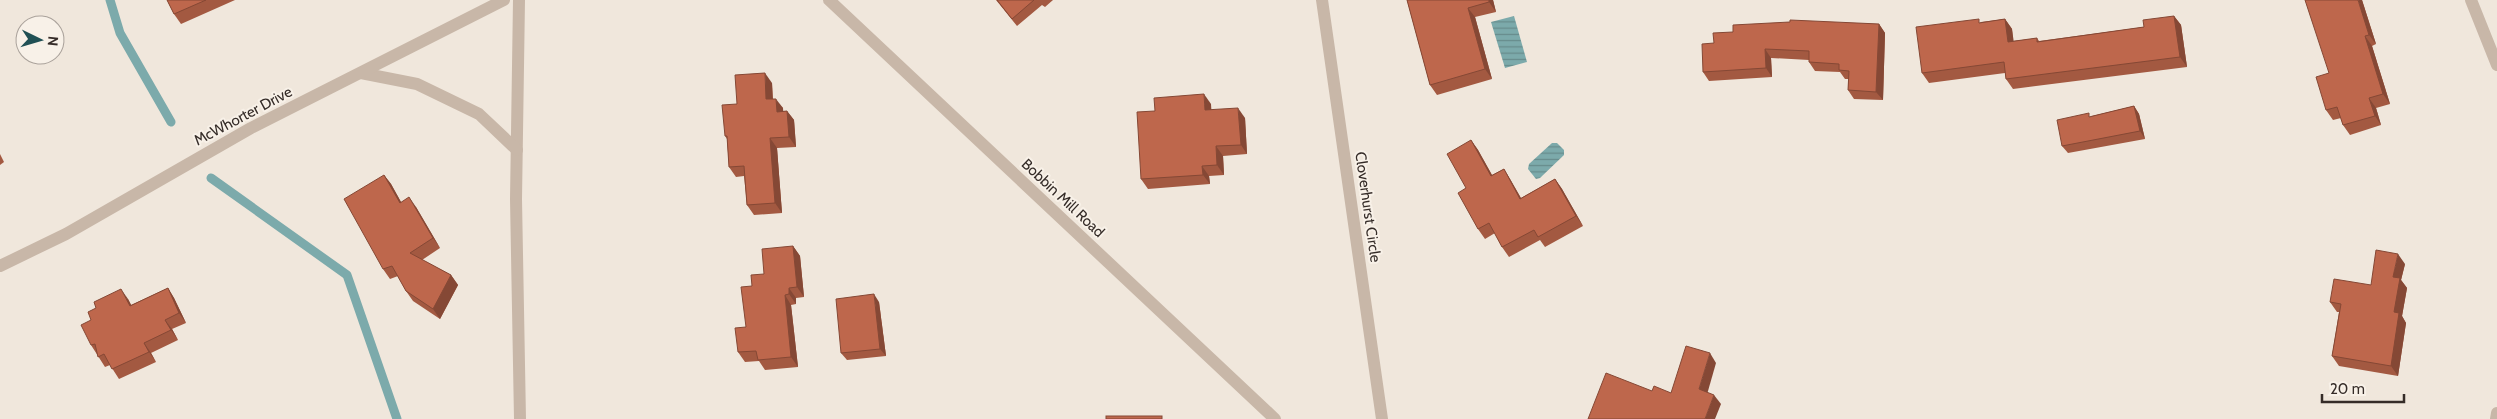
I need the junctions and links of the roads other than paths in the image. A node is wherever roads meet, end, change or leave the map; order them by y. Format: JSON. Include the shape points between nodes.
{"nodes":[{"id":1,"x":504,"y":0,"type":"edge"},
{"id":2,"x":519,"y":0,"type":"edge"},
{"id":3,"x":829,"y":0,"type":"edge"},
{"id":4,"x":1322,"y":0,"type":"edge"},
{"id":5,"x":2471,"y":0,"type":"edge"},
{"id":6,"x":2497,"y":65,"type":"edge"},
{"id":7,"x":361,"y":74,"type":"junction"},
{"id":8,"x":517,"y":150,"type":"junction"},
{"id":9,"x":0,"y":266,"type":"edge"},
{"id":10,"x":2497,"y":413,"type":"edge"},
{"id":11,"x":520,"y":419,"type":"edge"},
{"id":12,"x":1275,"y":419,"type":"edge"},
{"id":13,"x":1382,"y":419,"type":"edge"},
{"id":14,"x":2496,"y":419,"type":"edge"}],
"edges":[{"from":1,"to":7,"type":"street","name":"McWhorter Drive"},
{"from":2,"to":8,"type":"street"},
{"from":3,"to":12,"type":"street","name":"Bobbin Mill Road"},
{"from":4,"to":13,"type":"street","name":"Cloverhurst Circle"},
{"from":5,"to":6,"type":"street"},
{"from":7,"to":8,"type":"street","via":[[417,84],[480,114]]},
{"from":7,"to":9,"type":"street","name":"McWhorter Drive","via":[[251,128],[66,234]]},
{"from":8,"to":11,"type":"street"},
{"from":10,"to":14,"type":"street"}]}
